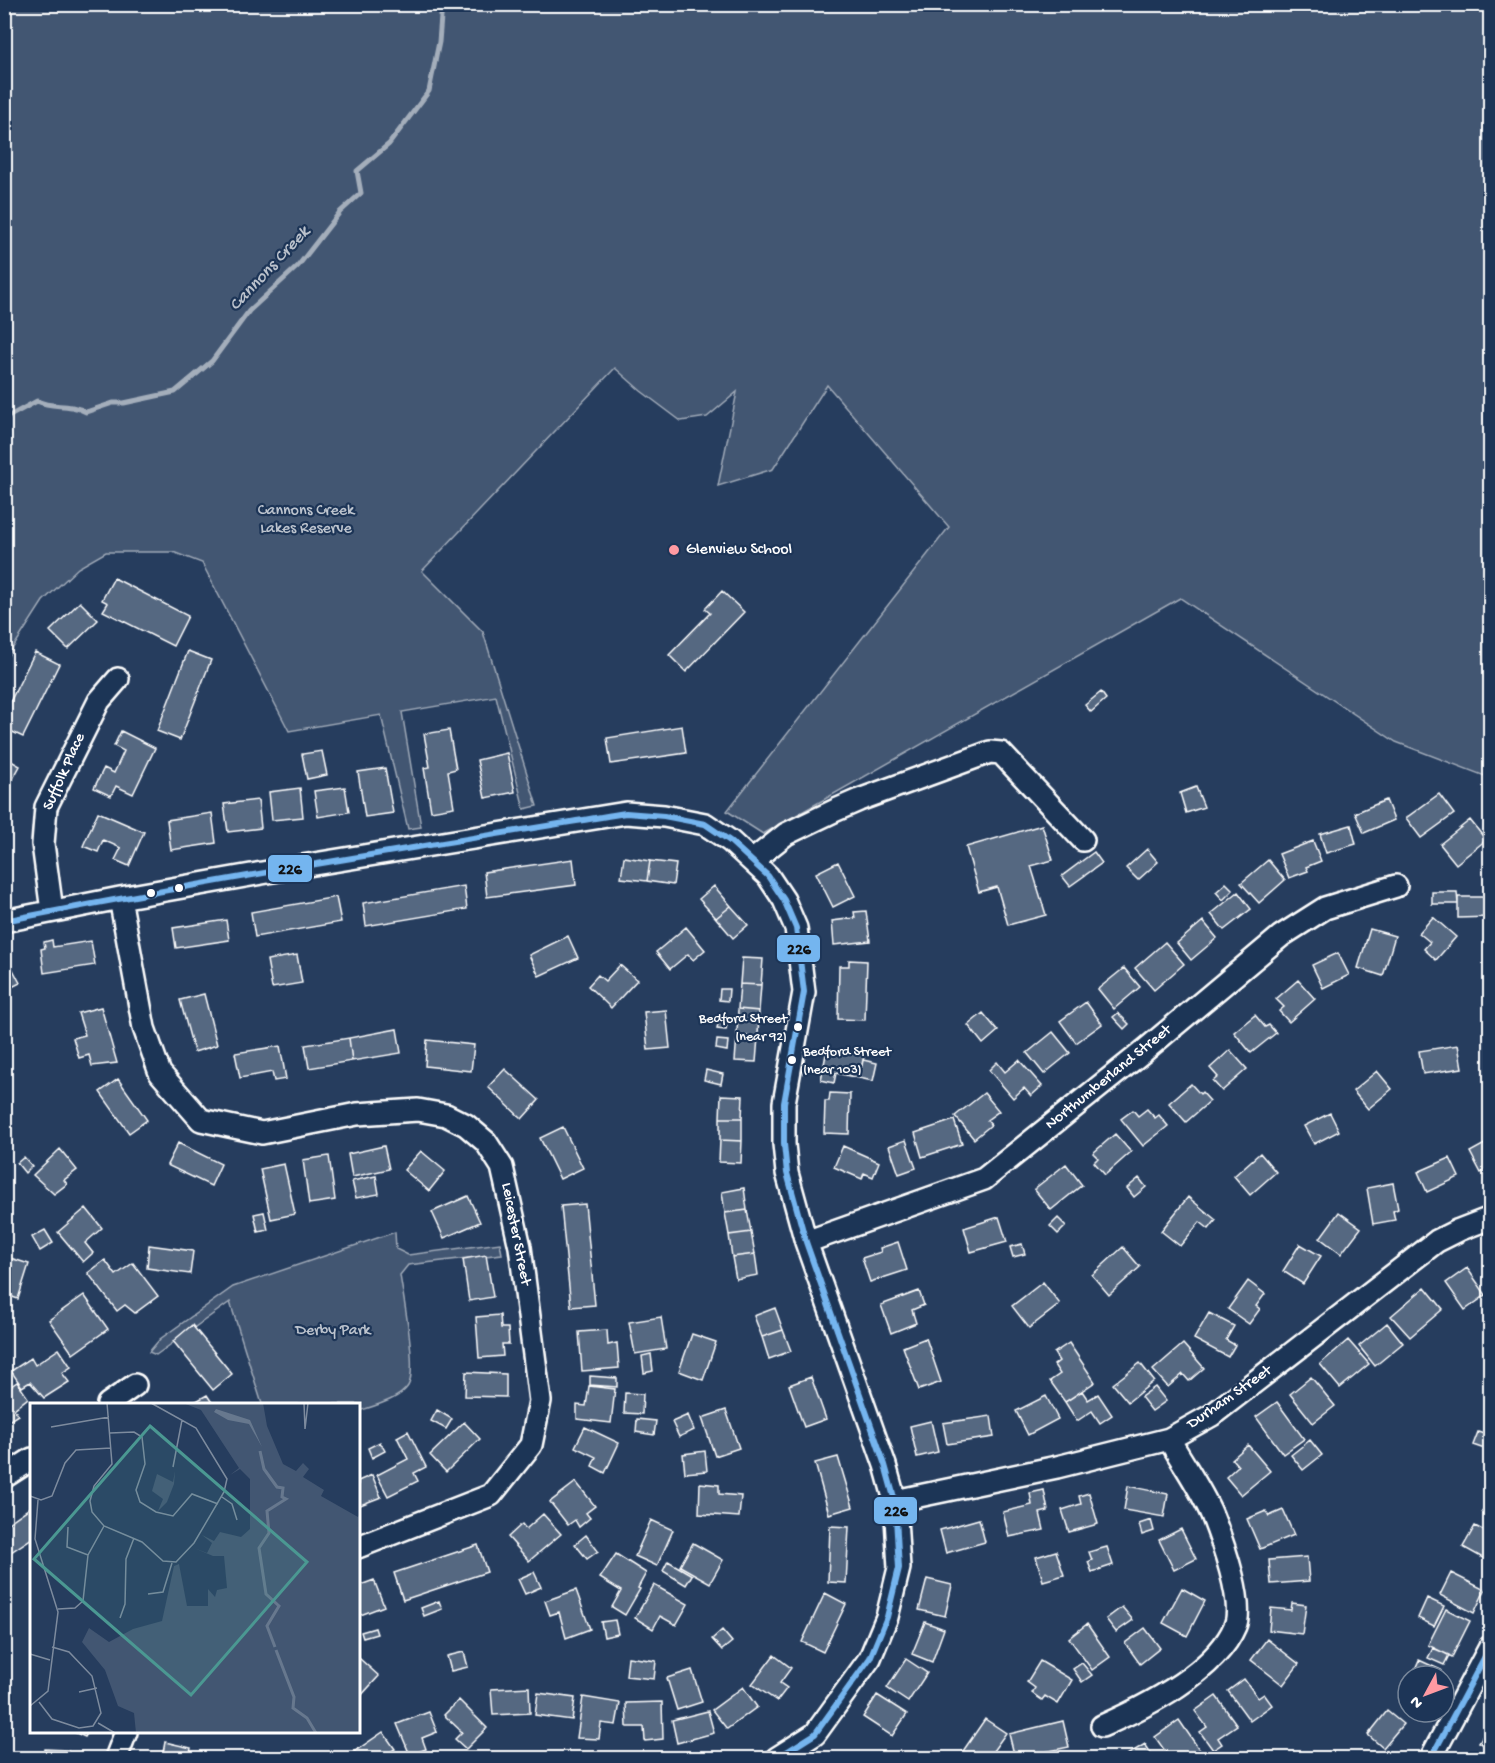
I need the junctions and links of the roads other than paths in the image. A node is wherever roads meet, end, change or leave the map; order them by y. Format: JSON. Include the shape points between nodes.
{"nodes":[{"id":1,"x":118,"y":679,"type":"dead end"},
{"id":2,"x":1083,"y":840,"type":"dead end"},
{"id":3,"x":753,"y":861,"type":"junction"},
{"id":4,"x":1396,"y":886,"type":"dead end"},
{"id":5,"x":120,"y":898,"type":"junction"},
{"id":6,"x":52,"y":911,"type":"junction"},
{"id":7,"x":4,"y":921,"type":"edge"},
{"id":8,"x":1491,"y":1218,"type":"edge"},
{"id":9,"x":806,"y":1242,"type":"junction"},
{"id":10,"x":135,"y":1386,"type":"dead end"},
{"id":11,"x":110,"y":1403,"type":"edge"},
{"id":12,"x":1169,"y":1439,"type":"junction"},
{"id":13,"x":30,"y":1460,"type":"edge"},
{"id":14,"x":4,"y":1477,"type":"edge"},
{"id":15,"x":895,"y":1501,"type":"junction"},
{"id":16,"x":360,"y":1546,"type":"edge"},
{"id":17,"x":1491,"y":1647,"type":"edge"},
{"id":18,"x":1102,"y":1726,"type":"dead end"},
{"id":19,"x":125,"y":1733,"type":"edge"},
{"id":20,"x":116,"y":1758,"type":"edge"},
{"id":21,"x":777,"y":1758,"type":"edge"},
{"id":22,"x":1431,"y":1758,"type":"edge"}],
"edges":[{"from":1,"to":6,"type":"street","name":"Suffolk Place","via":[[99,701],[46,807],[43,844]]},
{"from":2,"to":3,"type":"street","via":[[1001,753],[990,752],[844,807],[786,834]]},
{"from":3,"to":5,"type":"street","via":[[705,824],[626,813]]},
{"from":3,"to":9,"type":"street","via":[[784,900],[796,928],[804,992],[786,1089],[784,1144],[789,1180]]},
{"from":4,"to":9,"type":"street","name":"Northumberland Street","via":[[1325,908],[1281,936],[984,1179]]},
{"from":5,"to":6,"type":"street"},
{"from":5,"to":16,"type":"street","name":"Leicester Street","via":[[144,1028],[160,1073],[201,1120],[262,1133],[357,1114],[418,1110],[446,1115],[466,1125],[486,1142],[502,1167],[520,1247],[540,1401],[531,1445],[491,1495]]},
{"from":6,"to":7,"type":"street"},
{"from":8,"to":12,"type":"street","name":"Durham Street","via":[[1437,1241],[1212,1415]]},
{"from":9,"to":15,"type":"street"},
{"from":10,"to":11,"type":"street"},
{"from":12,"to":15,"type":"street","name":"Durham Street"},
{"from":12,"to":18,"type":"street","via":[[1211,1513],[1226,1554],[1237,1599],[1236,1626],[1206,1665],[1138,1710]]},
{"from":13,"to":14,"type":"street"},
{"from":15,"to":21,"type":"street","via":[[899,1568],[887,1617],[870,1658],[814,1734]]},
{"from":17,"to":22,"type":"street"},
{"from":19,"to":20,"type":"street"}]}
